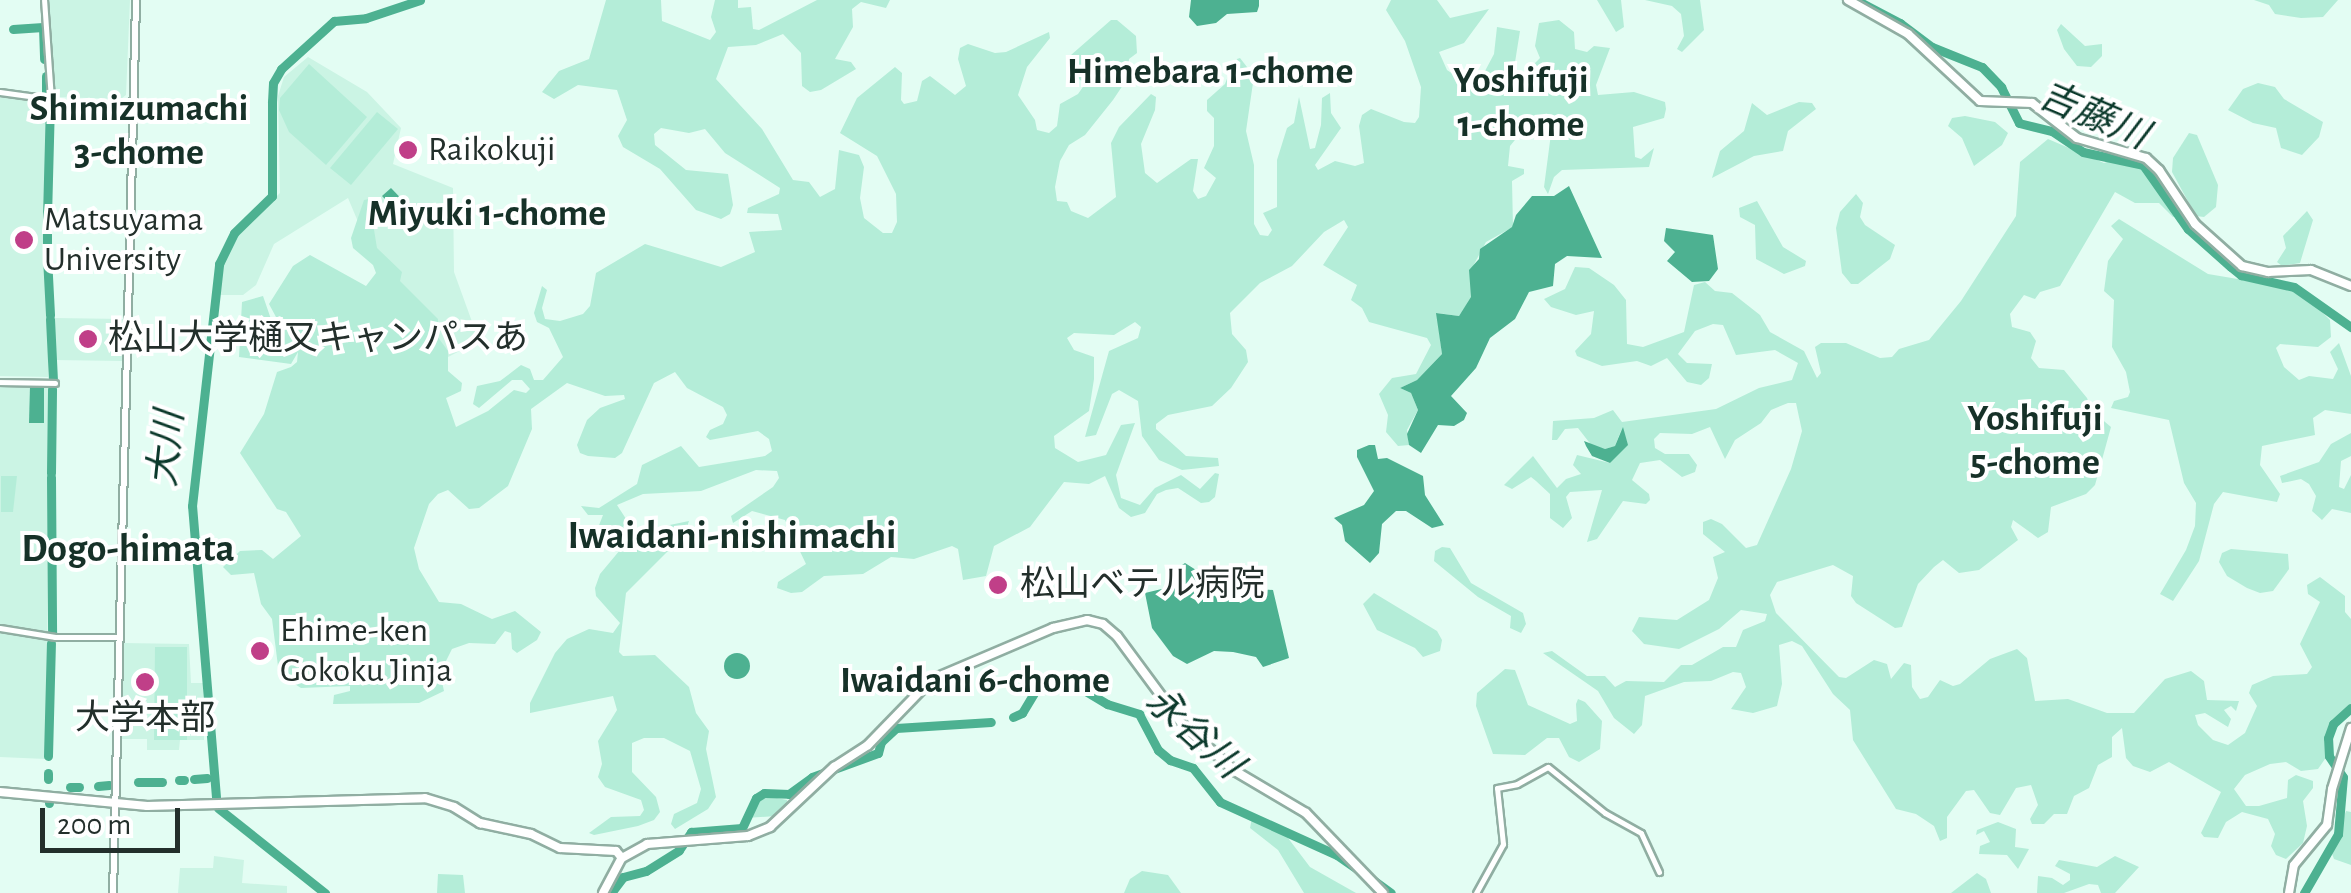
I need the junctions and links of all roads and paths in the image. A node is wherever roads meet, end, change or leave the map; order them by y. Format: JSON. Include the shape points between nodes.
{"nodes":[{"id":1,"x":44,"y":0,"type":"edge"},
{"id":2,"x":136,"y":0,"type":"edge"},
{"id":3,"x":1848,"y":0,"type":"edge"},
{"id":4,"x":0,"y":92,"type":"edge"},
{"id":5,"x":2351,"y":286,"type":"edge"},
{"id":6,"x":0,"y":382,"type":"edge"},
{"id":7,"x":53,"y":384,"type":"dead end"},
{"id":8,"x":0,"y":628,"type":"edge"},
{"id":9,"x":116,"y":637,"type":"junction"},
{"id":10,"x":2351,"y":728,"type":"edge"},
{"id":11,"x":0,"y":792,"type":"edge"},
{"id":12,"x":113,"y":805,"type":"junction"},
{"id":13,"x":622,"y":858,"type":"junction"},
{"id":14,"x":1659,"y":872,"type":"dead end"},
{"id":15,"x":113,"y":893,"type":"edge"},
{"id":16,"x":603,"y":893,"type":"edge"},
{"id":17,"x":1382,"y":893,"type":"edge"},
{"id":18,"x":1476,"y":893,"type":"edge"},
{"id":19,"x":2289,"y":893,"type":"edge"}],
"edges":[{"from":1,"to":4,"type":"street","via":[[51,99]]},
{"from":2,"to":9,"type":"main road"},
{"from":3,"to":5,"type":"main road","via":[[1908,34],[1980,102],[2032,103],[2076,138],[2146,158],[2195,224],[2242,266],[2310,270]]},
{"from":6,"to":7,"type":"street"},
{"from":8,"to":9,"type":"street"},
{"from":9,"to":12,"type":"main road"},
{"from":10,"to":19,"type":"main road","via":[[2327,824],[2294,865]]},
{"from":11,"to":12,"type":"main road"},
{"from":12,"to":13,"type":"main road","via":[[425,798],[560,848],[616,851]]},
{"from":12,"to":15,"type":"main road"},
{"from":13,"to":16,"type":"main road"},
{"from":13,"to":17,"type":"main road","via":[[647,844],[748,836],[770,827],[834,767],[868,746],[930,680],[1053,628],[1096,622],[1118,636],[1173,715],[1235,771],[1306,814]]},
{"from":14,"to":18,"type":"street","via":[[1641,833],[1548,768],[1497,788],[1503,844]]}]}
